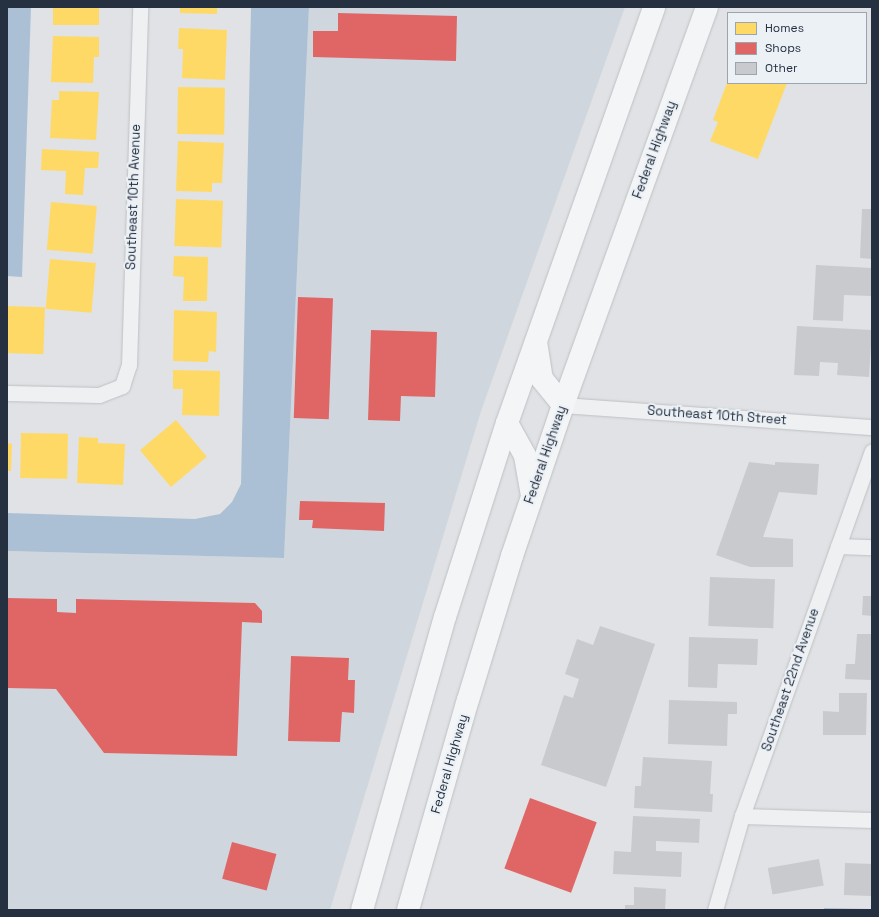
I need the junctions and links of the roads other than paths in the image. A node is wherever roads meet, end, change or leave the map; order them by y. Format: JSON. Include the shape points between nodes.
{"nodes":[{"id":1,"x":140,"y":7,"type":"edge"},
{"id":2,"x":654,"y":7,"type":"edge"},
{"id":3,"x":707,"y":7,"type":"edge"},
{"id":4,"x":535,"y":339,"type":"junction"},
{"id":5,"x":7,"y":393,"type":"edge"},
{"id":6,"x":563,"y":405,"type":"junction"},
{"id":7,"x":507,"y":423,"type":"junction"},
{"id":8,"x":872,"y":427,"type":"edge"},
{"id":9,"x":872,"y":451,"type":"edge"},
{"id":10,"x":532,"y":497,"type":"junction"},
{"id":11,"x":838,"y":546,"type":"junction"},
{"id":12,"x":872,"y":548,"type":"edge"},
{"id":13,"x":742,"y":816,"type":"junction"},
{"id":14,"x":872,"y":820,"type":"edge"},
{"id":15,"x":362,"y":910,"type":"edge"},
{"id":16,"x":408,"y":910,"type":"edge"},
{"id":17,"x":715,"y":910,"type":"edge"}],
"edges":[{"from":1,"to":5,"type":"street","name":"Southeast 10th Avenue","via":[[129,365],[122,386],[99,395]]},
{"from":2,"to":4,"type":"main road"},
{"from":3,"to":6,"type":"main road","name":"Federal Highway"},
{"from":4,"to":6,"type":"main road","via":[[542,379]]},
{"from":4,"to":7,"type":"main road"},
{"from":6,"to":8,"type":"street","name":"Southeast 10th Street"},
{"from":6,"to":10,"type":"main road","name":"Federal Highway"},
{"from":7,"to":10,"type":"main road","via":[[525,456]]},
{"from":7,"to":15,"type":"main road","via":[[445,617]]},
{"from":9,"to":11,"type":"street","name":"Southeast 22nd Avenue"},
{"from":10,"to":16,"type":"main road","name":"Federal Highway","via":[[470,693]]},
{"from":11,"to":12,"type":"street"},
{"from":11,"to":13,"type":"street","name":"Southeast 22nd Avenue"},
{"from":13,"to":14,"type":"street"},
{"from":13,"to":17,"type":"street","name":"Southeast 22nd Avenue"}]}
